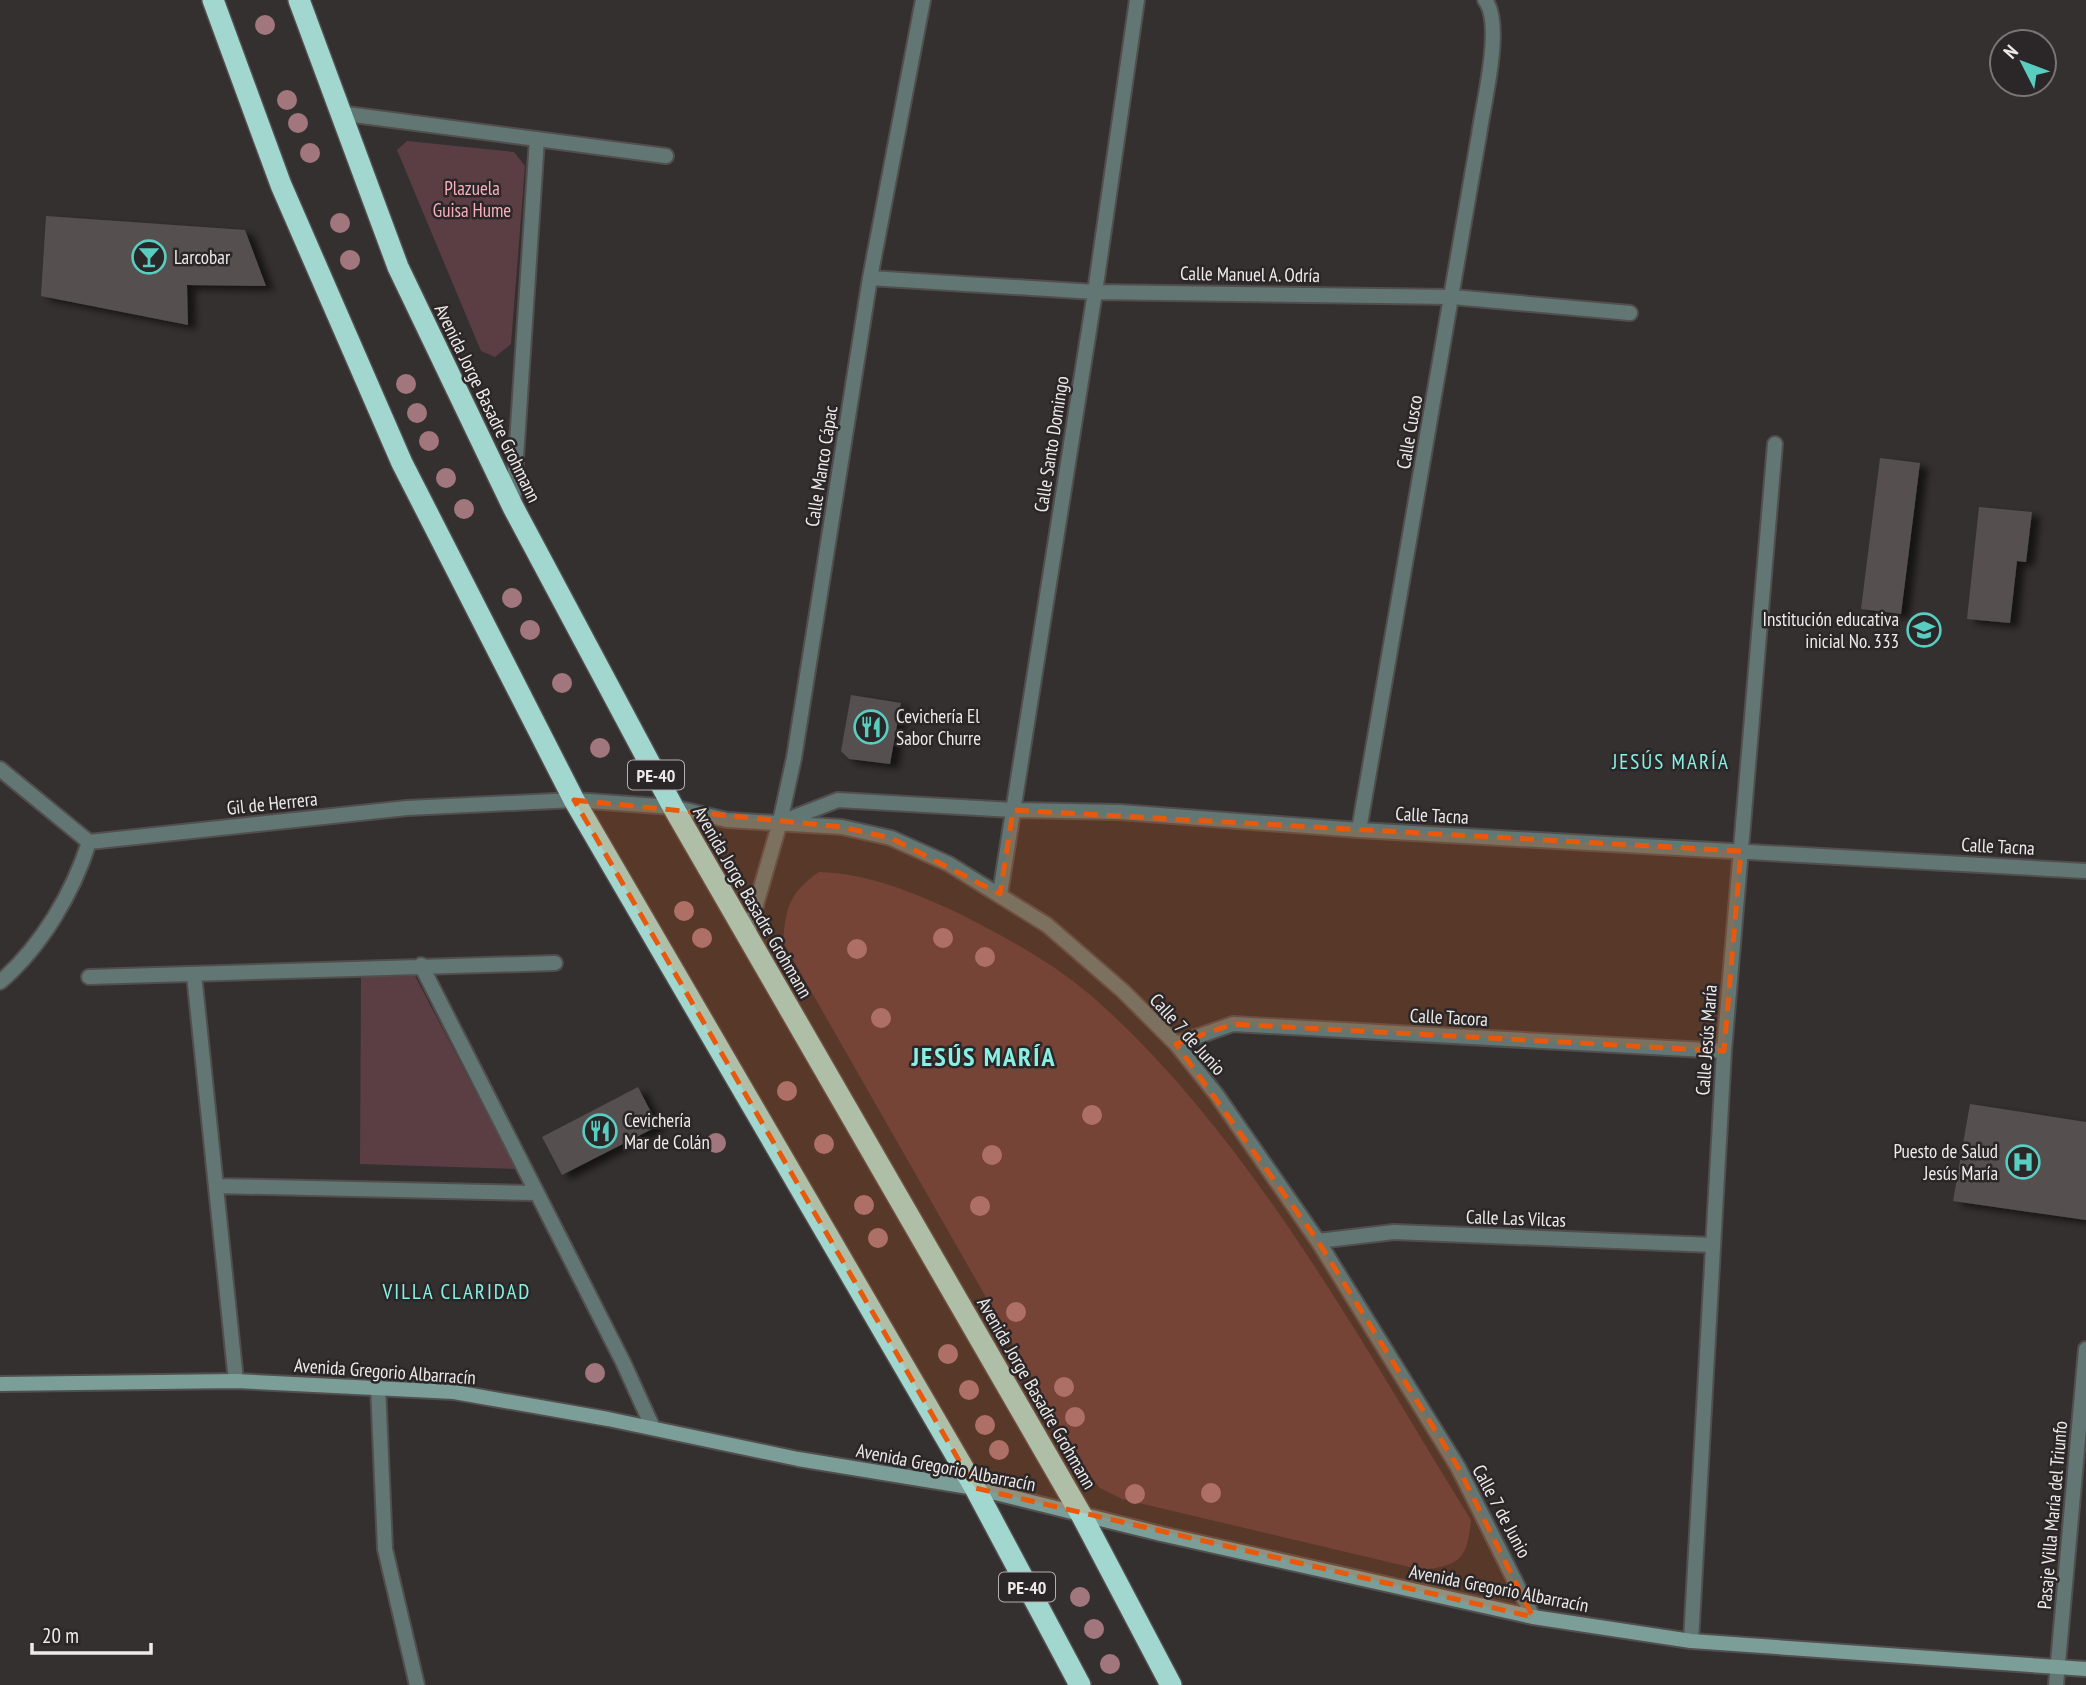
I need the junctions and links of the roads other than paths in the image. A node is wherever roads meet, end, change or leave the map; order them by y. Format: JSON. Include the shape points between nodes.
{"nodes":[{"id":1,"x":213,"y":0,"type":"edge"},
{"id":2,"x":299,"y":0,"type":"edge"},
{"id":3,"x":923,"y":0,"type":"edge"},
{"id":4,"x":1137,"y":0,"type":"edge"},
{"id":5,"x":1485,"y":0,"type":"edge"},
{"id":6,"x":339,"y":113,"type":"junction"},
{"id":7,"x":537,"y":139,"type":"junction"},
{"id":8,"x":666,"y":156,"type":"dead end"},
{"id":9,"x":870,"y":278,"type":"junction"},
{"id":10,"x":1095,"y":292,"type":"junction"},
{"id":11,"x":1453,"y":297,"type":"junction"},
{"id":12,"x":1630,"y":313,"type":"dead end"},
{"id":13,"x":1776,"y":444,"type":"dead end"},
{"id":14,"x":513,"y":508,"type":"junction"},
{"id":15,"x":0,"y":769,"type":"edge"},
{"id":16,"x":574,"y":800,"type":"junction"},
{"id":17,"x":673,"y":807,"type":"junction"},
{"id":18,"x":1013,"y":810,"type":"junction"},
{"id":19,"x":780,"y":822,"type":"junction"},
{"id":20,"x":1359,"y":830,"type":"junction"},
{"id":21,"x":89,"y":842,"type":"junction"},
{"id":22,"x":1741,"y":851,"type":"junction"},
{"id":23,"x":2086,"y":871,"type":"edge"},
{"id":24,"x":1000,"y":894,"type":"junction"},
{"id":25,"x":747,"y":936,"type":"junction"},
{"id":26,"x":555,"y":963,"type":"dead end"},
{"id":27,"x":421,"y":965,"type":"junction"},
{"id":28,"x":194,"y":974,"type":"junction"},
{"id":29,"x":89,"y":977,"type":"dead end"},
{"id":30,"x":0,"y":982,"type":"edge"},
{"id":31,"x":1176,"y":1044,"type":"junction"},
{"id":32,"x":1724,"y":1051,"type":"junction"},
{"id":33,"x":216,"y":1186,"type":"junction"},
{"id":34,"x":536,"y":1193,"type":"junction"},
{"id":35,"x":1318,"y":1241,"type":"junction"},
{"id":36,"x":1713,"y":1245,"type":"junction"},
{"id":37,"x":2086,"y":1349,"type":"edge"},
{"id":38,"x":236,"y":1381,"type":"junction"},
{"id":39,"x":0,"y":1384,"type":"edge"},
{"id":40,"x":378,"y":1387,"type":"junction"},
{"id":41,"x":653,"y":1428,"type":"junction"},
{"id":42,"x":975,"y":1488,"type":"junction"},
{"id":43,"x":1082,"y":1516,"type":"junction"},
{"id":44,"x":1534,"y":1617,"type":"junction"},
{"id":45,"x":1691,"y":1641,"type":"junction"},
{"id":46,"x":2058,"y":1666,"type":"junction"},
{"id":47,"x":2086,"y":1669,"type":"edge"},
{"id":48,"x":417,"y":1685,"type":"edge"},
{"id":49,"x":1080,"y":1685,"type":"edge"},
{"id":50,"x":1171,"y":1685,"type":"edge"},
{"id":51,"x":2056,"y":1685,"type":"edge"}],
"edges":[{"from":1,"to":16,"type":"highway","number":"PE-40","via":[[281,185],[386,425]]},
{"from":2,"to":6,"type":"highway","name":"Avenida Jorge Basadre Grohmann","number":"PE-40"},
{"from":3,"to":9,"type":"street","name":"Calle Manco Cápac"},
{"from":4,"to":10,"type":"street","name":"Calle Santo Domingo"},
{"from":5,"to":11,"type":"street","name":"Calle Cusco","via":[[1490,7],[1493,41]]},
{"from":6,"to":7,"type":"street"},
{"from":6,"to":14,"type":"highway","name":"Avenida Jorge Basadre Grohmann","number":"PE-40","via":[[398,267]]},
{"from":7,"to":8,"type":"street"},
{"from":7,"to":14,"type":"street"},
{"from":9,"to":10,"type":"street","name":"Calle Manuel A. Odría"},
{"from":9,"to":19,"type":"street","name":"Calle Manco Cápac","via":[[797,744]]},
{"from":10,"to":11,"type":"street","name":"Calle Manuel A. Odría"},
{"from":10,"to":18,"type":"street","name":"Calle Santo Domingo"},
{"from":11,"to":12,"type":"street","name":"Calle Manuel A. Odría"},
{"from":11,"to":20,"type":"street","name":"Calle Cusco"},
{"from":13,"to":22,"type":"street","name":"Calle Jesús María"},
{"from":14,"to":17,"type":"highway","name":"Avenida Jorge Basadre Grohmann","number":"PE-40"},
{"from":15,"to":21,"type":"street"},
{"from":16,"to":17,"type":"street","name":"Calle 7 de Junio"},
{"from":16,"to":21,"type":"street","name":"Gil de Herrera","via":[[407,808]]},
{"from":16,"to":42,"type":"highway","number":"PE-40"},
{"from":17,"to":19,"type":"street","name":"Calle 7 de Junio","via":[[727,820]]},
{"from":17,"to":25,"type":"highway","name":"Avenida Jorge Basadre Grohmann","number":"PE-40"},
{"from":18,"to":19,"type":"street","name":"Calle Tacna","via":[[838,800]]},
{"from":18,"to":20,"type":"street","name":"Calle Tacna","via":[[1120,812]]},
{"from":18,"to":24,"type":"street","name":"Calle Santo Domingo"},
{"from":19,"to":24,"type":"street","name":"Calle 7 de Junio","via":[[842,827],[891,838]]},
{"from":19,"to":25,"type":"street","name":"Calle Manco Cápac"},
{"from":20,"to":22,"type":"street","name":"Calle Tacna"},
{"from":21,"to":30,"type":"street","via":[[62,906]]},
{"from":22,"to":23,"type":"street","name":"Calle Tacna"},
{"from":22,"to":32,"type":"street","name":"Calle Jesús María"},
{"from":24,"to":31,"type":"street","name":"Calle 7 de Junio","via":[[1047,925]]},
{"from":25,"to":43,"type":"highway","name":"Avenida Jorge Basadre Grohmann","number":"PE-40"},
{"from":26,"to":27,"type":"street"},
{"from":27,"to":28,"type":"street"},
{"from":27,"to":34,"type":"street"},
{"from":28,"to":29,"type":"street"},
{"from":28,"to":33,"type":"street"},
{"from":31,"to":32,"type":"street","name":"Calle Tacora","via":[[1233,1024]]},
{"from":31,"to":35,"type":"street","name":"Calle 7 de Junio","via":[[1255,1147]]},
{"from":32,"to":36,"type":"street","name":"Calle Jesús María"},
{"from":33,"to":34,"type":"street"},
{"from":33,"to":38,"type":"street"},
{"from":34,"to":41,"type":"street"},
{"from":35,"to":36,"type":"street","name":"Calle Las Vilcas","via":[[1394,1232]]},
{"from":35,"to":44,"type":"street","name":"Calle 7 de Junio","via":[[1458,1467]]},
{"from":36,"to":45,"type":"street","name":"Calle Jesús María"},
{"from":37,"to":46,"type":"street","name":"Pasaje Villa María del Triunfo"},
{"from":38,"to":39,"type":"street","name":"Avenida Gregorio Albarracín"},
{"from":38,"to":40,"type":"street","name":"Avenida Gregorio Albarracín"},
{"from":40,"to":41,"type":"street","name":"Avenida Gregorio Albarracín","via":[[454,1392]]},
{"from":40,"to":48,"type":"street","via":[[385,1549]]},
{"from":41,"to":42,"type":"street","name":"Avenida Gregorio Albarracín","via":[[798,1459]]},
{"from":42,"to":43,"type":"street","name":"Avenida Gregorio Albarracín"},
{"from":42,"to":49,"type":"highway","number":"PE-40"},
{"from":43,"to":44,"type":"street","name":"Avenida Gregorio Albarracín"},
{"from":43,"to":50,"type":"highway","name":"Avenida Jorge Basadre Grohmann","number":"PE-40"},
{"from":44,"to":45,"type":"street","name":"Avenida Gregorio Albarracín"},
{"from":45,"to":46,"type":"street","name":"Avenida Gregorio Albarracín"},
{"from":46,"to":47,"type":"street","name":"Avenida Gregorio Albarracín"},
{"from":46,"to":51,"type":"street","name":"Pasaje Villa María del Triunfo"}]}
